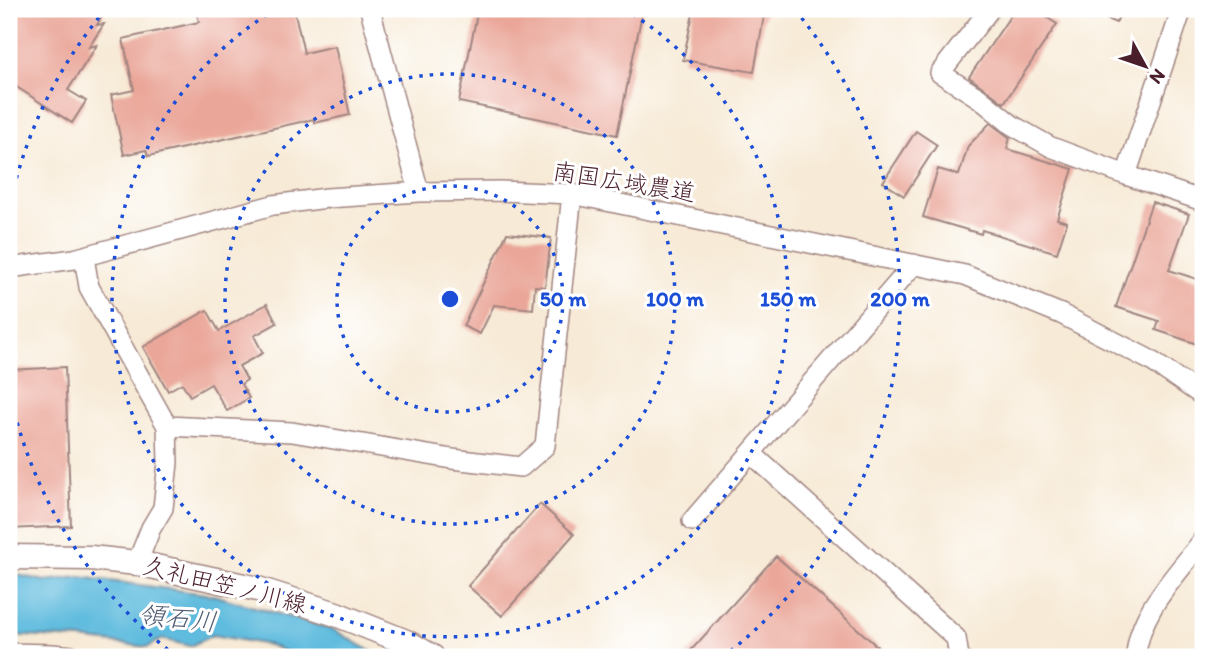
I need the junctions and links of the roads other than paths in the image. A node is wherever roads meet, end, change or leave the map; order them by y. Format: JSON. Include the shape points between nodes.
{"nodes":[{"id":1,"x":370,"y":9,"type":"edge"},
{"id":2,"x":990,"y":9,"type":"edge"},
{"id":3,"x":1182,"y":9,"type":"edge"},
{"id":4,"x":1125,"y":175,"type":"junction"},
{"id":5,"x":419,"y":192,"type":"junction"},
{"id":6,"x":572,"y":194,"type":"junction"},
{"id":7,"x":1203,"y":201,"type":"edge"},
{"id":8,"x":84,"y":257,"type":"junction"},
{"id":9,"x":914,"y":264,"type":"junction"},
{"id":10,"x":9,"y":268,"type":"edge"},
{"id":11,"x":1203,"y":396,"type":"edge"},
{"id":12,"x":167,"y":426,"type":"junction"},
{"id":13,"x":752,"y":454,"type":"junction"},
{"id":14,"x":692,"y":522,"type":"dead end"},
{"id":15,"x":1203,"y":540,"type":"edge"},
{"id":16,"x":9,"y":557,"type":"edge"},
{"id":17,"x":137,"y":563,"type":"junction"},
{"id":18,"x":9,"y":653,"type":"edge"},
{"id":19,"x":82,"y":657,"type":"edge"},
{"id":20,"x":432,"y":657,"type":"edge"},
{"id":21,"x":959,"y":657,"type":"edge"},
{"id":22,"x":1136,"y":657,"type":"edge"}],
"edges":[{"from":1,"to":5,"type":"street"},
{"from":2,"to":4,"type":"street","via":[[940,74],[1051,147]]},
{"from":3,"to":4,"type":"street"},
{"from":4,"to":7,"type":"street"},
{"from":5,"to":6,"type":"street","name":"南国広域農道"},
{"from":5,"to":8,"type":"street","name":"南国広域農道","via":[[273,205]]},
{"from":6,"to":9,"type":"street","name":"南国広域農道"},
{"from":6,"to":12,"type":"street","via":[[545,446],[522,467],[292,432]]},
{"from":8,"to":10,"type":"street","name":"南国広域農道"},
{"from":8,"to":12,"type":"street","via":[[89,287]]},
{"from":9,"to":11,"type":"street","name":"南国広域農道","via":[[965,275],[1061,313],[1150,360]]},
{"from":9,"to":13,"type":"street"},
{"from":12,"to":17,"type":"street","via":[[163,508]]},
{"from":13,"to":14,"type":"street"},
{"from":13,"to":21,"type":"street","via":[[956,638]]},
{"from":15,"to":22,"type":"street","via":[[1143,624]]},
{"from":16,"to":17,"type":"main road","name":"久礼田笠ノ川線"},
{"from":17,"to":20,"type":"main road","name":"久礼田笠ノ川線","via":[[310,605],[406,642]]},
{"from":18,"to":19,"type":"street"}]}
